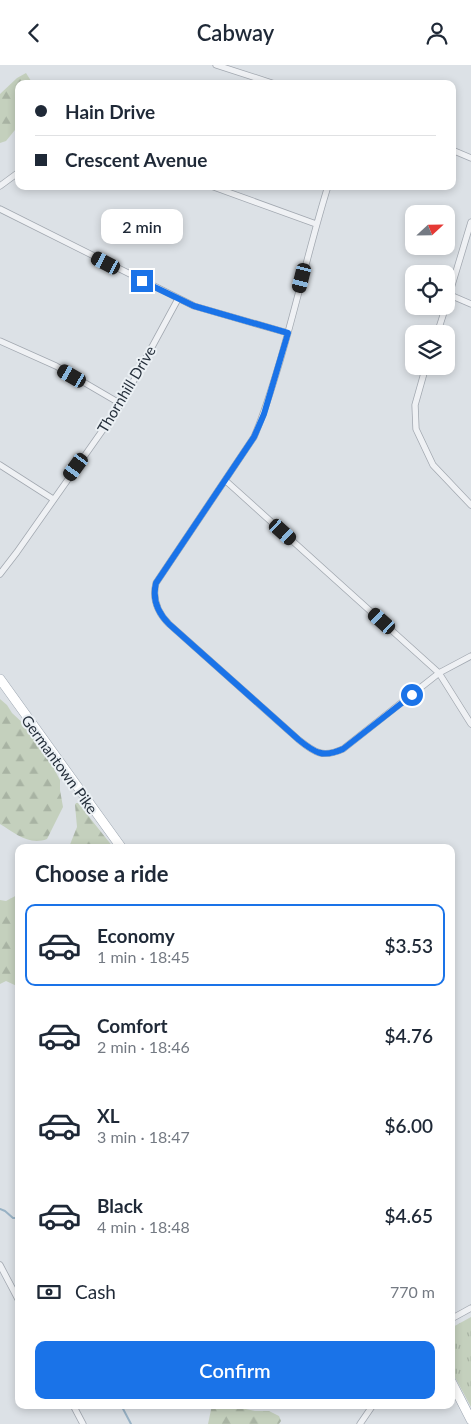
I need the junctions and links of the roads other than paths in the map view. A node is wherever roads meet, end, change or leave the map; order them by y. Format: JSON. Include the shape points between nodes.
{"nodes":[{"id":1,"x":216,"y":65,"type":"edge"},
{"id":2,"x":263,"y":80,"type":"edge"},
{"id":3,"x":456,"y":151,"type":"edge"},
{"id":4,"x":471,"y":158,"type":"edge"},
{"id":5,"x":15,"y":174,"type":"edge"},
{"id":6,"x":0,"y":186,"type":"edge"},
{"id":7,"x":222,"y":190,"type":"edge"},
{"id":8,"x":327,"y":190,"type":"edge"},
{"id":9,"x":0,"y":209,"type":"edge"},
{"id":10,"x":471,"y":222,"type":"edge"},
{"id":11,"x":316,"y":224,"type":"junction"},
{"id":12,"x":455,"y":278,"type":"edge"},
{"id":13,"x":455,"y":297,"type":"edge"},
{"id":14,"x":178,"y":299,"type":"junction"},
{"id":15,"x":471,"y":304,"type":"edge"},
{"id":16,"x":288,"y":333,"type":"junction"},
{"id":17,"x":0,"y":341,"type":"edge"},
{"id":18,"x":423,"y":375,"type":"edge"},
{"id":19,"x":121,"y":404,"type":"junction"},
{"id":20,"x":0,"y":465,"type":"edge"},
{"id":21,"x":226,"y":481,"type":"junction"},
{"id":22,"x":53,"y":499,"type":"junction"},
{"id":23,"x":471,"y":505,"type":"edge"},
{"id":24,"x":0,"y":574,"type":"edge"},
{"id":25,"x":471,"y":656,"type":"edge"},
{"id":26,"x":440,"y":673,"type":"junction"},
{"id":27,"x":0,"y":679,"type":"edge"},
{"id":28,"x":471,"y":724,"type":"edge"},
{"id":29,"x":119,"y":844,"type":"edge"},
{"id":30,"x":0,"y":1265,"type":"edge"},
{"id":31,"x":15,"y":1293,"type":"edge"},
{"id":32,"x":471,"y":1308,"type":"edge"},
{"id":33,"x":455,"y":1317,"type":"edge"},
{"id":34,"x":455,"y":1389,"type":"edge"},
{"id":35,"x":75,"y":1409,"type":"edge"},
{"id":36,"x":370,"y":1409,"type":"edge"},
{"id":37,"x":471,"y":1420,"type":"edge"},
{"id":38,"x":82,"y":1424,"type":"edge"},
{"id":39,"x":360,"y":1424,"type":"edge"}],
"edges":[{"from":1,"to":2,"type":"street"},
{"from":3,"to":4,"type":"street"},
{"from":5,"to":6,"type":"street"},
{"from":7,"to":11,"type":"street"},
{"from":8,"to":11,"type":"street"},
{"from":9,"to":14,"type":"street"},
{"from":10,"to":12,"type":"street"},
{"from":11,"to":16,"type":"street"},
{"from":13,"to":15,"type":"street"},
{"from":14,"to":16,"type":"street"},
{"from":14,"to":19,"type":"street","name":"Thornhill Drive"},
{"from":16,"to":21,"type":"street","via":[[264,414],[254,437]]},
{"from":17,"to":19,"type":"street","via":[[56,366]]},
{"from":18,"to":23,"type":"street","via":[[415,405],[416,429],[434,465]]},
{"from":19,"to":22,"type":"street","name":"Thornhill Drive"},
{"from":20,"to":22,"type":"street"},
{"from":21,"to":26,"type":"street"},
{"from":21,"to":26,"type":"street","via":[[156,583],[156,605],[169,624],[291,734],[321,754],[336,752]]},
{"from":22,"to":24,"type":"street","name":"Thornhill Drive"},
{"from":25,"to":26,"type":"street"},
{"from":26,"to":28,"type":"street"},
{"from":27,"to":29,"type":"main road","name":"Germantown Pike"},
{"from":30,"to":31,"type":"street"},
{"from":32,"to":33,"type":"street"},
{"from":34,"to":37,"type":"main road"},
{"from":35,"to":38,"type":"street"},
{"from":36,"to":39,"type":"street"}]}
